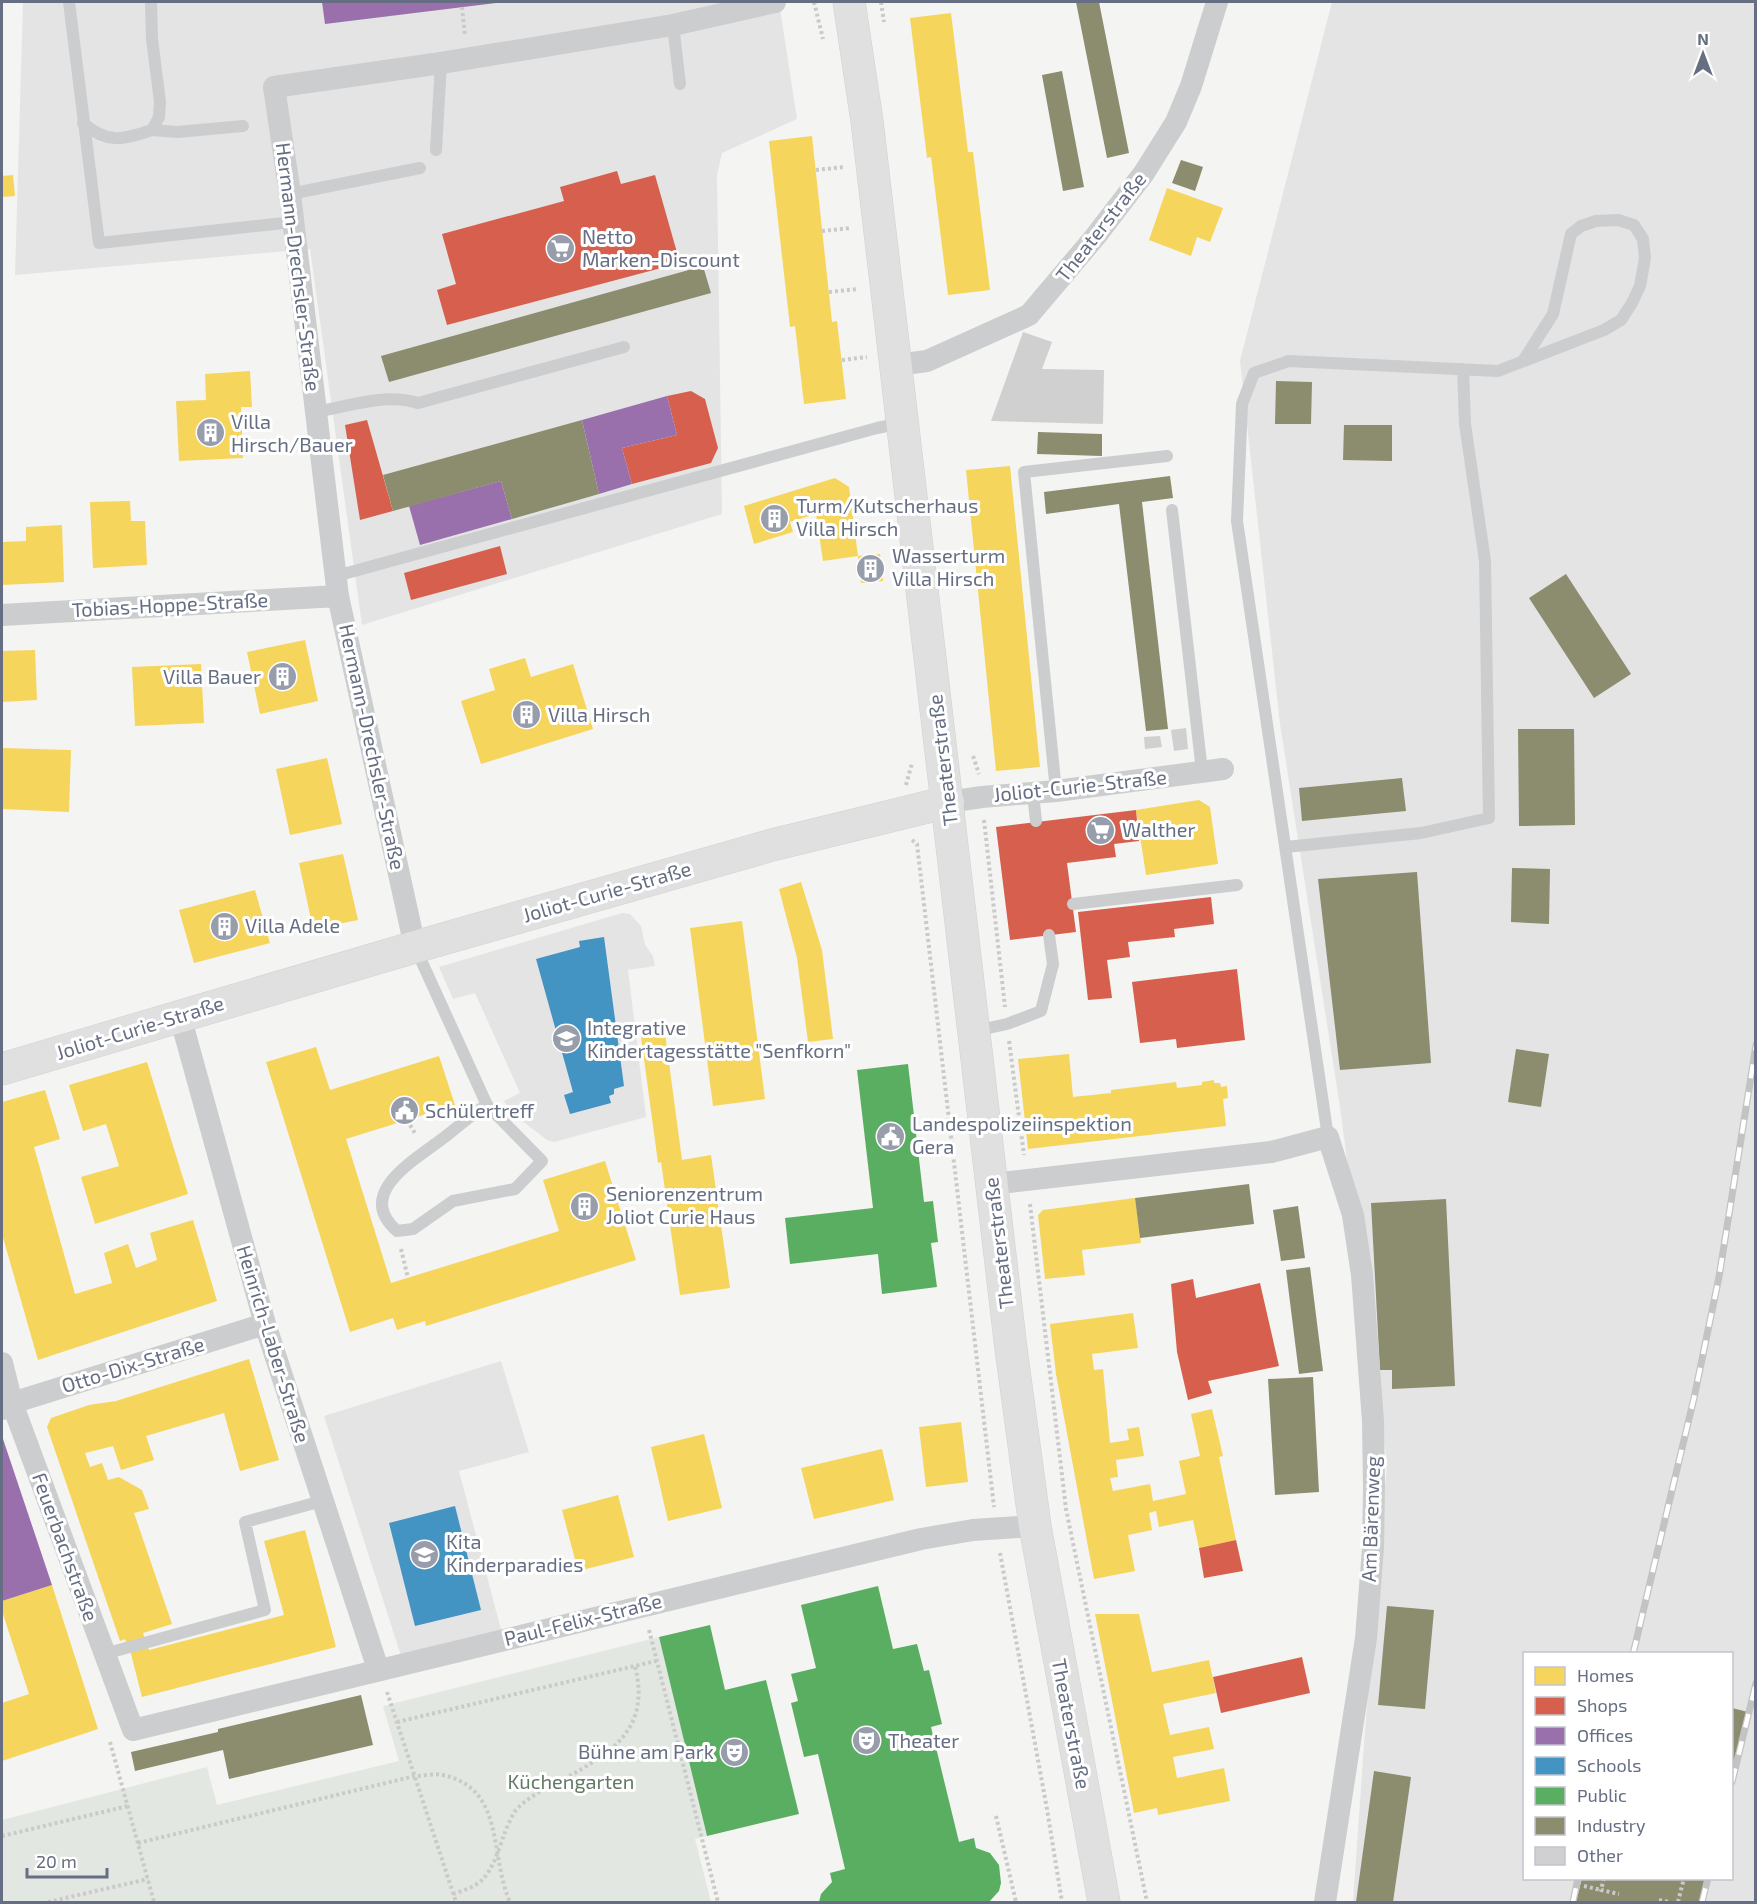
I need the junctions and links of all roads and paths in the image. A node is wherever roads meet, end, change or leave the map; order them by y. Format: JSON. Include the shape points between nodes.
{"nodes":[{"id":1,"x":69,"y":2,"type":"edge"},
{"id":2,"x":151,"y":2,"type":"edge"},
{"id":3,"x":775,"y":2,"type":"edge"},
{"id":4,"x":814,"y":2,"type":"edge"},
{"id":5,"x":849,"y":2,"type":"edge"},
{"id":6,"x":881,"y":2,"type":"edge"},
{"id":7,"x":1217,"y":2,"type":"edge"},
{"id":8,"x":884,"y":24,"type":"dead end"},
{"id":9,"x":673,"y":25,"type":"junction"},
{"id":10,"x":825,"y":48,"type":"dead end"},
{"id":11,"x":441,"y":63,"type":"junction"},
{"id":12,"x":680,"y":84,"type":"dead end"},
{"id":13,"x":82,"y":123,"type":"junction"},
{"id":14,"x":243,"y":126,"type":"dead end"},
{"id":15,"x":152,"y":130,"type":"junction"},
{"id":16,"x":436,"y":150,"type":"dead end"},
{"id":17,"x":420,"y":168,"type":"dead end"},
{"id":18,"x":816,"y":170,"type":"dead end"},
{"id":19,"x":846,"y":177,"type":"dead end"},
{"id":20,"x":290,"y":194,"type":"junction"},
{"id":21,"x":851,"y":218,"type":"dead end"},
{"id":22,"x":293,"y":222,"type":"junction"},
{"id":23,"x":852,"y":228,"type":"junction"},
{"id":24,"x":822,"y":231,"type":"dead end"},
{"id":25,"x":853,"y":238,"type":"dead end"},
{"id":26,"x":858,"y":279,"type":"dead end"},
{"id":27,"x":859,"y":289,"type":"junction"},
{"id":28,"x":829,"y":292,"type":"dead end"},
{"id":29,"x":861,"y":300,"type":"dead end"},
{"id":30,"x":866,"y":345,"type":"dead end"},
{"id":31,"x":624,"y":347,"type":"dead end"},
{"id":32,"x":842,"y":360,"type":"dead end"},
{"id":33,"x":1523,"y":361,"type":"junction"},
{"id":34,"x":897,"y":365,"type":"junction"},
{"id":35,"x":1463,"y":369,"type":"junction"},
{"id":36,"x":316,"y":412,"type":"junction"},
{"id":37,"x":903,"y":423,"type":"junction"},
{"id":38,"x":1167,"y":456,"type":"dead end"},
{"id":39,"x":1172,"y":510,"type":"dead end"},
{"id":40,"x":337,"y":586,"type":"junction"},
{"id":41,"x":2,"y":615,"type":"edge"},
{"id":42,"x":972,"y":754,"type":"dead end"},
{"id":43,"x":913,"y":760,"type":"dead end"},
{"id":44,"x":1213,"y":770,"type":"joint"},
{"id":45,"x":1056,"y":791,"type":"junction"},
{"id":46,"x":1033,"y":794,"type":"junction"},
{"id":47,"x":982,"y":797,"type":"junction"},
{"id":48,"x":948,"y":802,"type":"junction"},
{"id":49,"x":909,"y":810,"type":"junction"},
{"id":50,"x":1036,"y":821,"type":"dead end"},
{"id":51,"x":1286,"y":847,"type":"junction"},
{"id":52,"x":1237,"y":885,"type":"dead end"},
{"id":53,"x":1073,"y":904,"type":"dead end"},
{"id":54,"x":1049,"y":935,"type":"dead end"},
{"id":55,"x":415,"y":947,"type":"junction"},
{"id":56,"x":180,"y":1016,"type":"junction"},
{"id":57,"x":1007,"y":1024,"type":"junction"},
{"id":58,"x":974,"y":1031,"type":"junction"},
{"id":59,"x":2,"y":1069,"type":"edge"},
{"id":60,"x":487,"y":1105,"type":"junction"},
{"id":61,"x":1328,"y":1137,"type":"junction"},
{"id":62,"x":1027,"y":1180,"type":"junction"},
{"id":63,"x":992,"y":1184,"type":"junction"},
{"id":64,"x":397,"y":1231,"type":"junction"},
{"id":65,"x":408,"y":1278,"type":"dead end"},
{"id":66,"x":265,"y":1324,"type":"junction"},
{"id":67,"x":2,"y":1363,"type":"edge"},
{"id":68,"x":7,"y":1406,"type":"edge"},
{"id":69,"x":322,"y":1501,"type":"junction"},
{"id":70,"x":1035,"y":1526,"type":"junction"},
{"id":71,"x":996,"y":1528,"type":"junction"},
{"id":72,"x":644,"y":1605,"type":"junction"},
{"id":73,"x":104,"y":1654,"type":"junction"},
{"id":74,"x":657,"y":1661,"type":"junction"},
{"id":75,"x":635,"y":1666,"type":"junction"},
{"id":76,"x":378,"y":1669,"type":"junction"},
{"id":77,"x":397,"y":1722,"type":"junction"},
{"id":78,"x":134,"y":1730,"type":"junction"},
{"id":79,"x":415,"y":1776,"type":"junction"},
{"id":80,"x":128,"y":1806,"type":"junction"},
{"id":81,"x":996,"y":1816,"type":"dead end"},
{"id":82,"x":2,"y":1836,"type":"edge"},
{"id":83,"x":138,"y":1843,"type":"junction"},
{"id":84,"x":498,"y":1852,"type":"junction"},
{"id":85,"x":148,"y":1879,"type":"junction"},
{"id":86,"x":1604,"y":1880,"type":"edge"},
{"id":87,"x":1684,"y":1880,"type":"edge"},
{"id":88,"x":1584,"y":1886,"type":"dead end"},
{"id":89,"x":1601,"y":1890,"type":"junction"},
{"id":90,"x":453,"y":1894,"type":"junction"},
{"id":91,"x":1618,"y":1894,"type":"dead end"},
{"id":92,"x":1659,"y":1900,"type":"dead end"},
{"id":93,"x":48,"y":1902,"type":"edge"},
{"id":94,"x":154,"y":1902,"type":"edge"},
{"id":95,"x":456,"y":1902,"type":"edge"},
{"id":96,"x":510,"y":1902,"type":"edge"},
{"id":97,"x":718,"y":1902,"type":"edge"},
{"id":98,"x":1016,"y":1902,"type":"edge"},
{"id":99,"x":1062,"y":1902,"type":"edge"},
{"id":100,"x":1104,"y":1902,"type":"edge"},
{"id":101,"x":1147,"y":1902,"type":"edge"},
{"id":102,"x":1325,"y":1902,"type":"edge"},
{"id":103,"x":1669,"y":1902,"type":"edge"},
{"id":104,"x":1678,"y":1902,"type":"edge"}],
"edges":[{"from":1,"to":13,"type":"lane"},
{"from":2,"to":15,"type":"lane","via":[[159,102],[159,117]]},
{"from":3,"to":9,"type":"street","name":"Hermann-Drechsler-Straße"},
{"from":4,"to":10,"type":"path"},
{"from":5,"to":34,"type":"main road","name":"Theaterstraße"},
{"from":6,"to":8,"type":"path"},
{"from":7,"to":34,"type":"street","name":"Theaterstraße","via":[[1176,122],[1144,173],[1029,315],[927,361]]},
{"from":9,"to":11,"type":"street","name":"Hermann-Drechsler-Straße"},
{"from":9,"to":12,"type":"lane"},
{"from":11,"to":16,"type":"lane"},
{"from":11,"to":20,"type":"street","name":"Hermann-Drechsler-Straße","via":[[274,87]]},
{"from":13,"to":15,"type":"lane","via":[[95,134],[116,139]]},
{"from":13,"to":22,"type":"lane","via":[[99,243]]},
{"from":14,"to":15,"type":"lane","via":[[177,132]]},
{"from":17,"to":20,"type":"lane"},
{"from":18,"to":19,"type":"path","via":[[844,167]]},
{"from":20,"to":22,"type":"street","name":"Hermann-Drechsler-Straße"},
{"from":21,"to":23,"type":"path"},
{"from":22,"to":36,"type":"street","name":"Hermann-Drechsler-Straße"},
{"from":23,"to":24,"type":"path"},
{"from":23,"to":25,"type":"path"},
{"from":26,"to":27,"type":"path"},
{"from":27,"to":28,"type":"path"},
{"from":27,"to":29,"type":"path"},
{"from":30,"to":32,"type":"path","via":[[868,357]]},
{"from":31,"to":36,"type":"lane","via":[[418,403],[387,399]]},
{"from":33,"to":33,"type":"lane","via":[[1621,320],[1640,286],[1646,258],[1643,239],[1634,225],[1618,220],[1596,221],[1571,234],[1553,314]]},
{"from":33,"to":35,"type":"lane","via":[[1498,371]]},
{"from":34,"to":37,"type":"main road","name":"Theaterstraße"},
{"from":35,"to":51,"type":"lane","via":[[1465,424],[1485,561],[1489,818],[1421,832]]},
{"from":35,"to":51,"type":"lane","via":[[1289,361],[1254,373],[1242,404],[1237,522]]},
{"from":36,"to":40,"type":"street","name":"Hermann-Drechsler-Straße"},
{"from":37,"to":40,"type":"lane"},
{"from":37,"to":48,"type":"main road","name":"Theaterstraße"},
{"from":38,"to":45,"type":"lane","via":[[1024,472]]},
{"from":39,"to":44,"type":"lane"},
{"from":40,"to":41,"type":"street","name":"Tobias-Hoppe-Straße"},
{"from":40,"to":55,"type":"street","name":"Hermann-Drechsler-Straße"},
{"from":42,"to":47,"type":"path"},
{"from":43,"to":49,"type":"path","via":[[906,782]]},
{"from":44,"to":45,"type":"street","name":"Joliot-Curie-Straße"},
{"from":45,"to":46,"type":"street","name":"Joliot-Curie-Straße"},
{"from":46,"to":47,"type":"street","name":"Joliot-Curie-Straße"},
{"from":46,"to":50,"type":"lane"},
{"from":47,"to":48,"type":"street","name":"Joliot-Curie-Straße"},
{"from":47,"to":57,"type":"path"},
{"from":48,"to":49,"type":"main road","name":"Joliot-Curie-Straße"},
{"from":48,"to":58,"type":"main road","name":"Theaterstraße"},
{"from":49,"to":55,"type":"main road","name":"Joliot-Curie-Straße"},
{"from":49,"to":71,"type":"path","via":[[911,839],[917,844]]},
{"from":51,"to":61,"type":"lane"},
{"from":52,"to":53,"type":"lane"},
{"from":54,"to":57,"type":"lane","via":[[1053,964],[1041,1011]]},
{"from":55,"to":56,"type":"main road","name":"Joliot-Curie-Straße"},
{"from":55,"to":60,"type":"lane"},
{"from":56,"to":59,"type":"main road","name":"Joliot-Curie-Straße"},
{"from":56,"to":66,"type":"street","name":"Heinrich-Laber-Straße"},
{"from":57,"to":58,"type":"lane"},
{"from":57,"to":62,"type":"path"},
{"from":58,"to":63,"type":"main road","name":"Theaterstraße"},
{"from":60,"to":64,"type":"lane","via":[[396,1173],[382,1202],[387,1222]]},
{"from":60,"to":64,"type":"lane","via":[[542,1161],[515,1189],[453,1201],[412,1229]]},
{"from":61,"to":62,"type":"street","via":[[1271,1152]]},
{"from":61,"to":102,"type":"street","name":"Am Bärenweg","via":[[1353,1215],[1362,1275],[1374,1487],[1366,1638]]},
{"from":62,"to":63,"type":"street"},
{"from":62,"to":101,"type":"path","via":[[1065,1509]]},
{"from":63,"to":70,"type":"main road","name":"Theaterstraße"},
{"from":64,"to":65,"type":"path"},
{"from":66,"to":68,"type":"street","name":"Otto-Dix-Straße"},
{"from":66,"to":69,"type":"street","name":"Heinrich-Laber-Straße"},
{"from":67,"to":68,"type":"street","name":"Feuerbachstraße"},
{"from":68,"to":73,"type":"street","name":"Feuerbachstraße"},
{"from":69,"to":73,"type":"lane","via":[[245,1522],[265,1610]]},
{"from":69,"to":76,"type":"street","name":"Heinrich-Laber-Straße"},
{"from":70,"to":71,"type":"street","name":"Paul-Felix-Straße"},
{"from":70,"to":100,"type":"main road","name":"Theaterstraße"},
{"from":71,"to":72,"type":"street","name":"Paul-Felix-Straße","via":[[938,1535]]},
{"from":71,"to":99,"type":"path"},
{"from":72,"to":74,"type":"path"},
{"from":72,"to":76,"type":"street","name":"Paul-Felix-Straße"},
{"from":73,"to":78,"type":"street","name":"Feuerbachstraße"},
{"from":74,"to":75,"type":"path"},
{"from":74,"to":97,"type":"path"},
{"from":75,"to":77,"type":"path"},
{"from":75,"to":84,"type":"path","via":[[640,1685],[637,1715],[624,1736],[577,1772],[532,1796],[515,1812]]},
{"from":76,"to":77,"type":"path"},
{"from":76,"to":78,"type":"street","name":"Paul-Felix-Straße"},
{"from":77,"to":79,"type":"path"},
{"from":78,"to":80,"type":"path","via":[[110,1742]]},
{"from":79,"to":83,"type":"path"},
{"from":79,"to":84,"type":"path","via":[[442,1774],[470,1786],[486,1804]]},
{"from":79,"to":90,"type":"path"},
{"from":80,"to":82,"type":"path"},
{"from":80,"to":83,"type":"path"},
{"from":81,"to":98,"type":"path"},
{"from":83,"to":85,"type":"path"},
{"from":84,"to":90,"type":"path","via":[[482,1880]]},
{"from":84,"to":96,"type":"path"},
{"from":85,"to":93,"type":"path"},
{"from":85,"to":94,"type":"path"},
{"from":86,"to":89,"type":"path"},
{"from":87,"to":104,"type":"path"},
{"from":88,"to":89,"type":"path"},
{"from":89,"to":91,"type":"path"},
{"from":90,"to":95,"type":"path"},
{"from":92,"to":103,"type":"path"}]}
